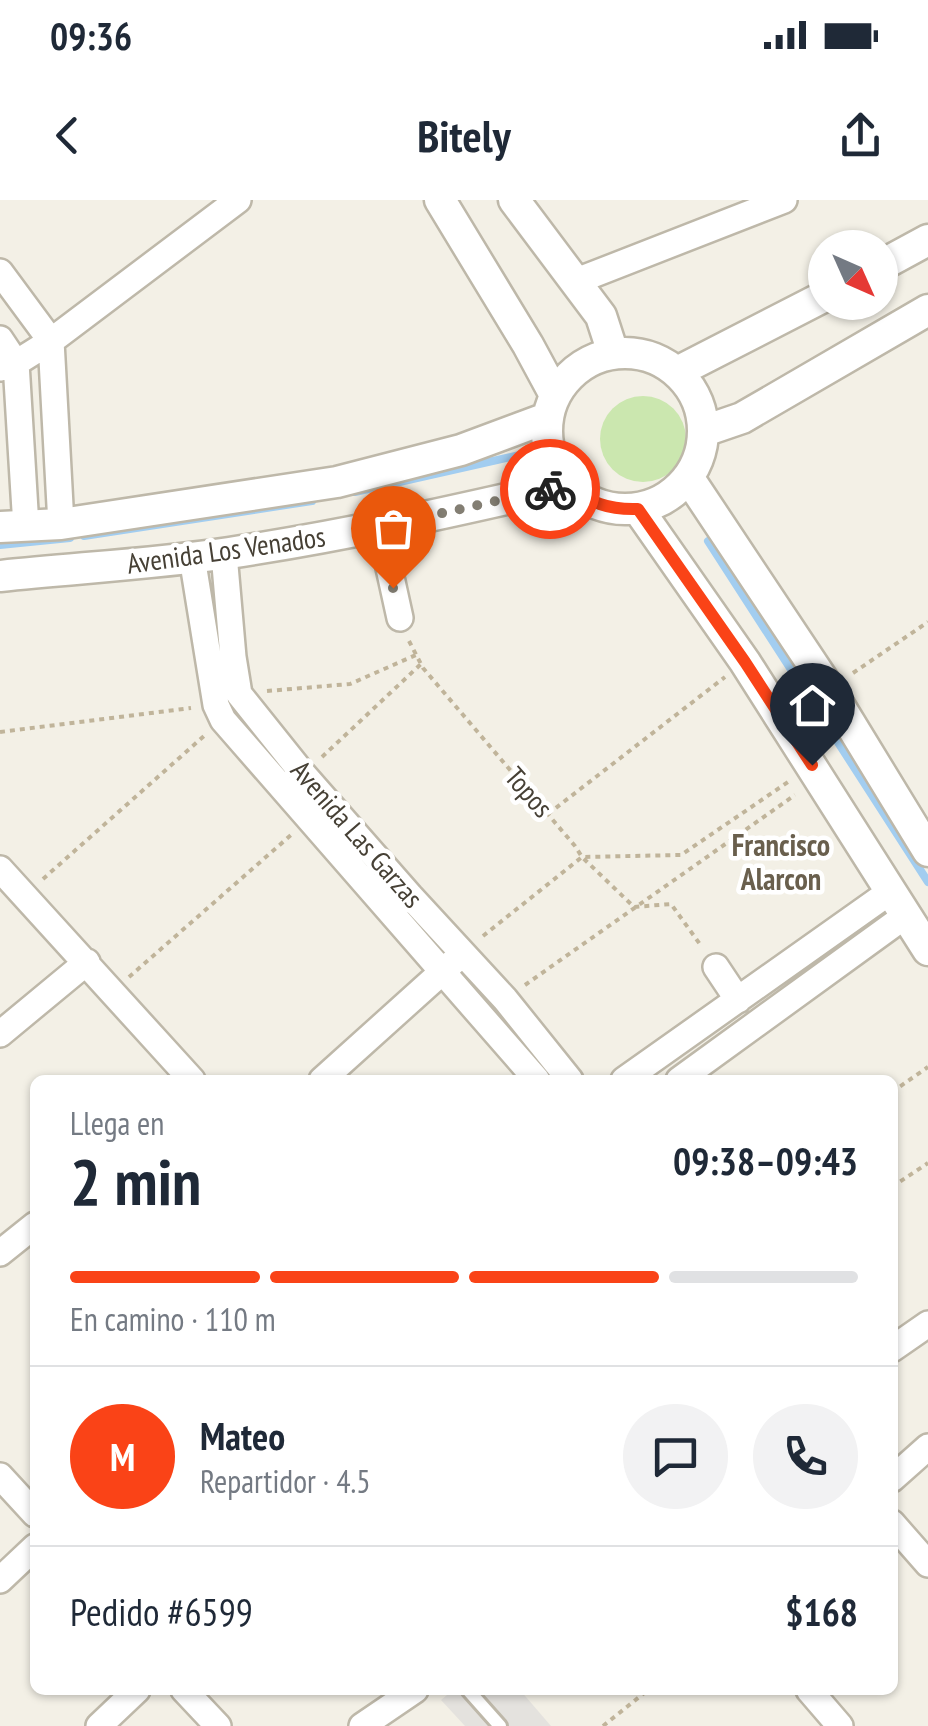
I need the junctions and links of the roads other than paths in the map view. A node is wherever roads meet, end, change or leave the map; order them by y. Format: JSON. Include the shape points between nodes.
{"nodes":[{"id":1,"x":238,"y":200,"type":"edge"},
{"id":2,"x":440,"y":200,"type":"edge"},
{"id":3,"x":514,"y":200,"type":"edge"},
{"id":4,"x":784,"y":200,"type":"edge"},
{"id":5,"x":928,"y":240,"type":"edge"},
{"id":6,"x":898,"y":256,"type":"edge"},
{"id":7,"x":0,"y":272,"type":"edge"},
{"id":8,"x":574,"y":282,"type":"junction"},
{"id":9,"x":808,"y":305,"type":"edge"},
{"id":10,"x":928,"y":310,"type":"edge"},
{"id":11,"x":0,"y":339,"type":"edge"},
{"id":12,"x":50,"y":341,"type":"junction"},
{"id":13,"x":613,"y":353,"type":"junction"},
{"id":14,"x":8,"y":365,"type":"edge"},
{"id":15,"x":678,"y":372,"type":"junction"},
{"id":16,"x":551,"y":407,"type":"junction"},
{"id":17,"x":704,"y":431,"type":"junction"},
{"id":18,"x":688,"y":477,"type":"junction"},
{"id":19,"x":567,"y":484,"type":"junction"},
{"id":20,"x":638,"y":509,"type":"junction"},
{"id":21,"x":61,"y":524,"type":"junction"},
{"id":22,"x":13,"y":527,"type":"edge"},
{"id":23,"x":380,"y":527,"type":"junction"},
{"id":24,"x":224,"y":554,"type":"junction"},
{"id":25,"x":192,"y":558,"type":"junction"},
{"id":26,"x":0,"y":576,"type":"edge"},
{"id":27,"x":400,"y":618,"type":"road end"},
{"id":28,"x":226,"y":706,"type":"junction"},
{"id":29,"x":928,"y":852,"type":"edge"},
{"id":30,"x":0,"y":869,"type":"edge"},
{"id":31,"x":898,"y":904,"type":"junction"},
{"id":32,"x":928,"y":950,"type":"edge"},
{"id":33,"x":462,"y":953,"type":"junction"},
{"id":34,"x":87,"y":962,"type":"junction"},
{"id":35,"x":716,"y":967,"type":"road end"},
{"id":36,"x":442,"y":972,"type":"junction"},
{"id":37,"x":738,"y":1000,"type":"junction"},
{"id":38,"x":0,"y":1034,"type":"edge"},
{"id":39,"x":188,"y":1075,"type":"edge"},
{"id":40,"x":328,"y":1075,"type":"edge"},
{"id":41,"x":533,"y":1075,"type":"edge"},
{"id":42,"x":566,"y":1075,"type":"edge"},
{"id":43,"x":631,"y":1075,"type":"edge"},
{"id":44,"x":685,"y":1075,"type":"edge"},
{"id":45,"x":30,"y":1229,"type":"edge"},
{"id":46,"x":0,"y":1253,"type":"edge"},
{"id":47,"x":928,"y":1324,"type":"edge"},
{"id":48,"x":898,"y":1344,"type":"edge"},
{"id":49,"x":928,"y":1447,"type":"edge"},
{"id":50,"x":898,"y":1474,"type":"edge"},
{"id":51,"x":0,"y":1476,"type":"edge"},
{"id":52,"x":30,"y":1509,"type":"edge"},
{"id":53,"x":898,"y":1530,"type":"edge"},
{"id":54,"x":30,"y":1553,"type":"edge"},
{"id":55,"x":928,"y":1564,"type":"edge"},
{"id":56,"x":0,"y":1580,"type":"edge"},
{"id":57,"x":132,"y":1695,"type":"edge"},
{"id":58,"x":189,"y":1695,"type":"edge"},
{"id":59,"x":408,"y":1695,"type":"edge"},
{"id":60,"x":472,"y":1695,"type":"edge"},
{"id":61,"x":812,"y":1695,"type":"edge"},
{"id":62,"x":99,"y":1726,"type":"edge"},
{"id":63,"x":218,"y":1726,"type":"edge"},
{"id":64,"x":362,"y":1726,"type":"edge"},
{"id":65,"x":500,"y":1726,"type":"edge"},
{"id":66,"x":840,"y":1726,"type":"edge"}],
"edges":[{"from":1,"to":12,"type":"street"},
{"from":2,"to":16,"type":"street","via":[[528,344]]},
{"from":3,"to":8,"type":"street"},
{"from":4,"to":8,"type":"street"},
{"from":5,"to":6,"type":"street"},
{"from":7,"to":12,"type":"street"},
{"from":8,"to":13,"type":"street","via":[[601,316]]},
{"from":9,"to":15,"type":"street"},
{"from":10,"to":17,"type":"street","via":[[742,418]]},
{"from":11,"to":14,"type":"street"},
{"from":12,"to":14,"type":"street"},
{"from":12,"to":21,"type":"street"},
{"from":13,"to":15,"type":"street","via":[[638,353]]},
{"from":13,"to":16,"type":"street","via":[[570,375]]},
{"from":14,"to":22,"type":"street"},
{"from":15,"to":17,"type":"street","via":[[692,389]]},
{"from":16,"to":19,"type":"street","via":[[547,443]]},
{"from":16,"to":21,"type":"street","name":"Avenida Los Venados","via":[[462,450],[338,482]]},
{"from":17,"to":18,"type":"street"},
{"from":18,"to":20,"type":"street","via":[[664,499]]},
{"from":18,"to":29,"type":"street"},
{"from":19,"to":20,"type":"street","via":[[606,507]]},
{"from":19,"to":23,"type":"street","name":"Avenida Los Venados"},
{"from":20,"to":31,"type":"street","via":[[745,662]]},
{"from":21,"to":22,"type":"street","name":"Avenida Los Venados"},
{"from":23,"to":24,"type":"street","name":"Avenida Los Venados"},
{"from":23,"to":27,"type":"street"},
{"from":24,"to":25,"type":"street","name":"Avenida Los Venados"},
{"from":24,"to":28,"type":"street","via":[[233,658]]},
{"from":25,"to":26,"type":"street","name":"Avenida Los Venados"},
{"from":25,"to":28,"type":"street","name":"Avenida Las Garzas"},
{"from":28,"to":33,"type":"street","name":"Avenida Las Garzas","via":[[303,774]]},
{"from":28,"to":36,"type":"street","name":"Avenida Las Garzas","via":[[309,819]]},
{"from":30,"to":34,"type":"street"},
{"from":31,"to":32,"type":"street"},
{"from":31,"to":37,"type":"street"},
{"from":31,"to":44,"type":"street"},
{"from":33,"to":36,"type":"street"},
{"from":33,"to":42,"type":"street","name":"Avenida Las Garzas"},
{"from":34,"to":38,"type":"street"},
{"from":34,"to":39,"type":"street"},
{"from":35,"to":37,"type":"street"},
{"from":36,"to":40,"type":"street"},
{"from":36,"to":41,"type":"street","name":"Avenida Las Garzas"},
{"from":37,"to":43,"type":"street"},
{"from":45,"to":46,"type":"street"},
{"from":47,"to":48,"type":"street"},
{"from":49,"to":50,"type":"street"},
{"from":51,"to":52,"type":"street"},
{"from":53,"to":55,"type":"street"},
{"from":54,"to":56,"type":"street"},
{"from":57,"to":62,"type":"street"},
{"from":58,"to":63,"type":"street"},
{"from":59,"to":64,"type":"street"},
{"from":60,"to":65,"type":"lane"},
{"from":61,"to":66,"type":"street"}]}
